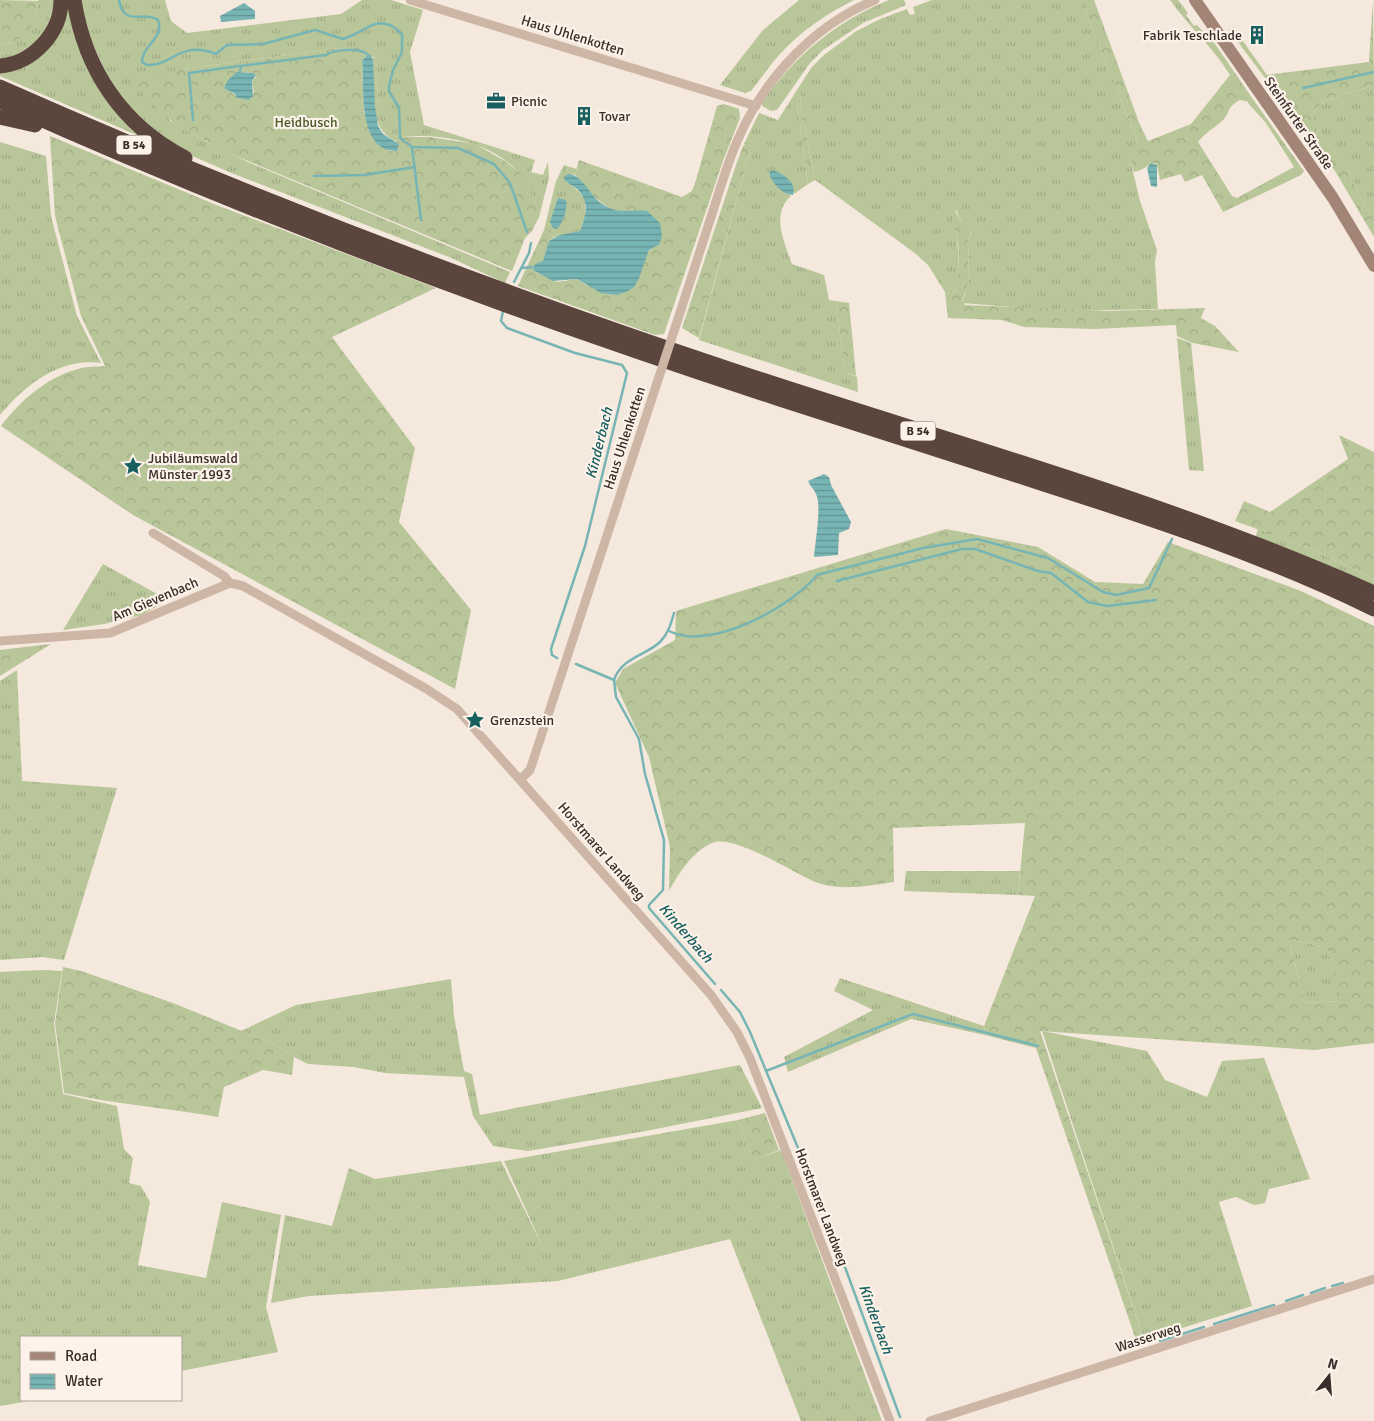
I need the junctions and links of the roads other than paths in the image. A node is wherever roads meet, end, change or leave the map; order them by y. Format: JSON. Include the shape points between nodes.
{"nodes":[{"id":1,"x":62,"y":0,"type":"edge"},
{"id":2,"x":74,"y":0,"type":"edge"},
{"id":3,"x":410,"y":0,"type":"edge"},
{"id":4,"x":875,"y":0,"type":"edge"},
{"id":5,"x":1195,"y":0,"type":"edge"},
{"id":6,"x":0,"y":66,"type":"edge"},
{"id":7,"x":0,"y":87,"type":"edge"},
{"id":8,"x":0,"y":101,"type":"edge"},
{"id":9,"x":756,"y":106,"type":"junction"},
{"id":10,"x":0,"y":117,"type":"edge"},
{"id":11,"x":126,"y":156,"type":"junction"},
{"id":12,"x":269,"y":201,"type":"junction"},
{"id":13,"x":1374,"y":266,"type":"edge"},
{"id":14,"x":153,"y":533,"type":"dead end"},
{"id":15,"x":230,"y":583,"type":"junction"},
{"id":16,"x":1374,"y":593,"type":"edge"},
{"id":17,"x":1374,"y":609,"type":"edge"},
{"id":18,"x":0,"y":641,"type":"edge"},
{"id":19,"x":520,"y":779,"type":"junction"},
{"id":20,"x":1374,"y":1279,"type":"edge"},
{"id":21,"x":890,"y":1421,"type":"edge"},
{"id":22,"x":930,"y":1421,"type":"edge"}],
"edges":[{"from":1,"to":6,"type":"highway","via":[[55,26],[40,48],[23,60]]},
{"from":2,"to":12,"type":"highway","via":[[91,62],[123,112],[165,147]]},
{"from":3,"to":9,"type":"street","name":"Haus Uhlenkotten"},
{"from":4,"to":9,"type":"street","name":"Haus Uhlenkotten","via":[[835,22],[801,48],[772,81]]},
{"from":5,"to":13,"type":"main road","name":"Steinfurter Straße","via":[[1333,198]]},
{"from":7,"to":12,"type":"highway","number":"B 54"},
{"from":8,"to":11,"type":"highway","number":"B 54"},
{"from":9,"to":19,"type":"street","name":"Haus Uhlenkotten","bridge":true,"via":[[734,149],[530,770]]},
{"from":10,"to":11,"type":"highway","via":[[33,124]]},
{"from":11,"to":17,"type":"highway","number":"B 54","via":[[318,234],[522,311],[758,392],[1162,523],[1283,568]]},
{"from":12,"to":16,"type":"highway","number":"B 54","via":[[626,334],[1187,519],[1285,555]]},
{"from":14,"to":15,"type":"street","name":"Horstmarer Landweg","via":[[224,576]]},
{"from":15,"to":18,"type":"street","name":"Am Gievenbach","via":[[110,633]]},
{"from":15,"to":19,"type":"street","name":"Horstmarer Landweg","via":[[243,586],[441,698],[468,720]]},
{"from":19,"to":21,"type":"street","name":"Horstmarer Landweg","via":[[692,972],[737,1032],[758,1077]]},
{"from":20,"to":22,"type":"street","name":"Wasserweg"}]}
